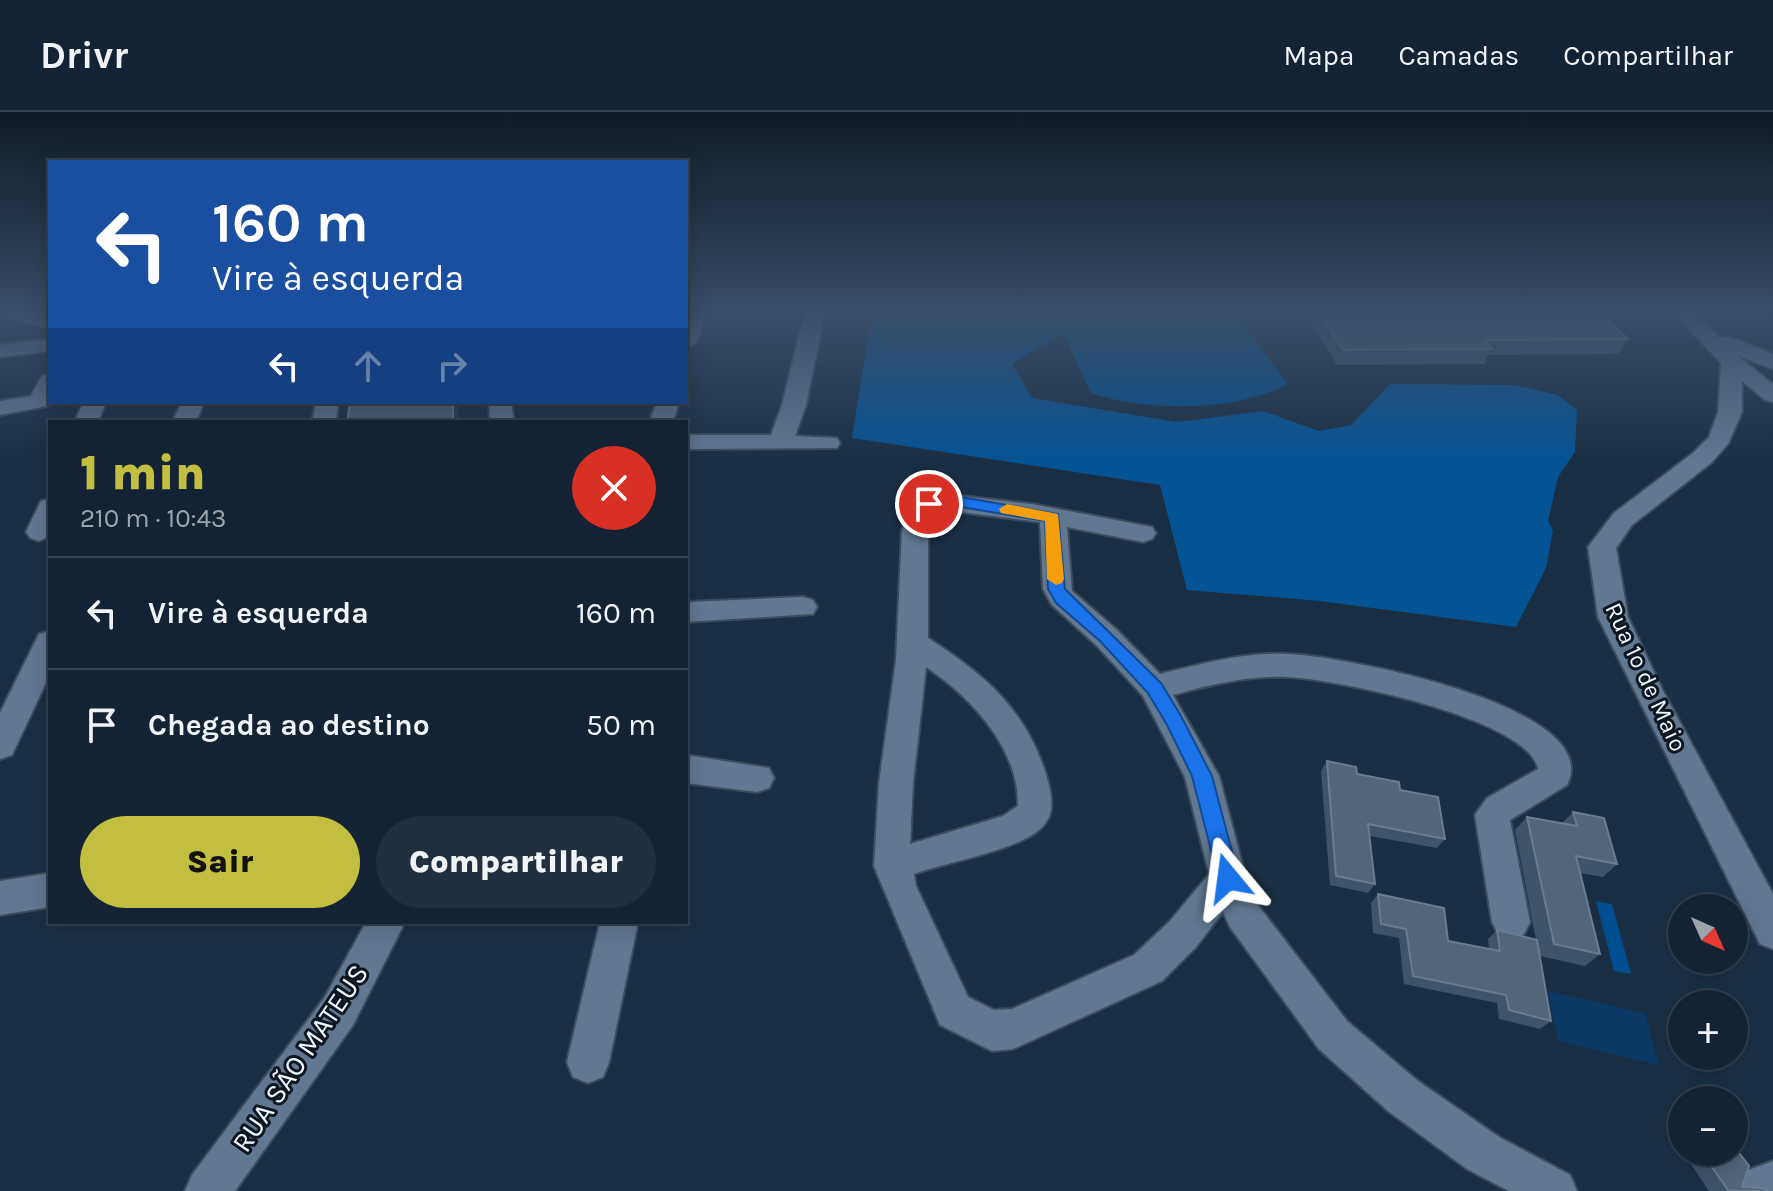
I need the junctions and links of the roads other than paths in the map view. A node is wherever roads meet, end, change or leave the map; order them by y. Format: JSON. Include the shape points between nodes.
{"nodes":[{"id":1,"x":804,"y":361,"type":"edge"},
{"id":2,"x":1732,"y":361,"type":"joint"},
{"id":3,"x":48,"y":385,"type":"edge"},
{"id":4,"x":1773,"y":395,"type":"edge"},
{"id":5,"x":0,"y":408,"type":"edge"},
{"id":6,"x":781,"y":441,"type":"junction"},
{"id":7,"x":688,"y":442,"type":"edge"},
{"id":8,"x":828,"y":443,"type":"dead end"},
{"id":9,"x":48,"y":512,"type":"edge"},
{"id":10,"x":1053,"y":517,"type":"junction"},
{"id":11,"x":39,"y":532,"type":"dead end"},
{"id":12,"x":1143,"y":533,"type":"dead end"},
{"id":13,"x":803,"y":607,"type":"dead end"},
{"id":14,"x":688,"y":612,"type":"edge"},
{"id":15,"x":912,"y":642,"type":"junction"},
{"id":16,"x":48,"y":649,"type":"edge"},
{"id":17,"x":41,"y":674,"type":"edge"},
{"id":18,"x":1154,"y":688,"type":"junction"},
{"id":19,"x":0,"y":746,"type":"edge"},
{"id":20,"x":688,"y":769,"type":"edge"},
{"id":21,"x":757,"y":778,"type":"dead end"},
{"id":22,"x":892,"y":866,"type":"junction"},
{"id":23,"x":1228,"y":878,"type":"junction"},
{"id":24,"x":48,"y":890,"type":"edge"},
{"id":25,"x":0,"y":898,"type":"edge"},
{"id":26,"x":1511,"y":922,"type":"dead end"},
{"id":27,"x":385,"y":924,"type":"edge"},
{"id":28,"x":619,"y":924,"type":"edge"},
{"id":29,"x":1773,"y":931,"type":"edge"},
{"id":30,"x":588,"y":1062,"type":"dead end"},
{"id":31,"x":1773,"y":1183,"type":"edge"},
{"id":32,"x":208,"y":1191,"type":"edge"},
{"id":33,"x":1554,"y":1191,"type":"edge"},
{"id":34,"x":1751,"y":1191,"type":"edge"}],
"edges":[{"from":1,"to":6,"type":"street"},
{"from":2,"to":4,"type":"street"},
{"from":2,"to":29,"type":"street","name":"Rua 1º de Maio","via":[[1730,412],[1720,439],[1623,519],[1602,547],[1613,617]]},
{"from":3,"to":5,"type":"street","via":[[39,401]]},
{"from":6,"to":7,"type":"street"},
{"from":6,"to":8,"type":"street"},
{"from":9,"to":11,"type":"street"},
{"from":10,"to":12,"type":"street"},
{"from":10,"to":15,"type":"street","via":[[961,502],[929,504],[920,512],[915,530]]},
{"from":10,"to":18,"type":"street","via":[[1062,598]]},
{"from":13,"to":14,"type":"street"},
{"from":15,"to":22,"type":"street"},
{"from":15,"to":22,"type":"street","via":[[980,693],[1021,746],[1035,809],[1012,829]]},
{"from":16,"to":17,"type":"street"},
{"from":17,"to":19,"type":"street"},
{"from":18,"to":23,"type":"street","via":[[1202,776]]},
{"from":18,"to":26,"type":"street","via":[[1238,669],[1331,668],[1437,694],[1526,734],[1555,761],[1555,775],[1492,815]]},
{"from":20,"to":21,"type":"street"},
{"from":22,"to":23,"type":"street","via":[[954,1011],[992,1031],[1013,1029],[1148,968]]},
{"from":23,"to":33,"type":"street","via":[[1243,915],[1333,1035],[1414,1104],[1483,1153]]},
{"from":24,"to":25,"type":"street"},
{"from":27,"to":32,"type":"street","name":"RUA SÃO MATEUS","via":[[339,1011]]},
{"from":28,"to":30,"type":"street"},
{"from":31,"to":34,"type":"street"}]}
